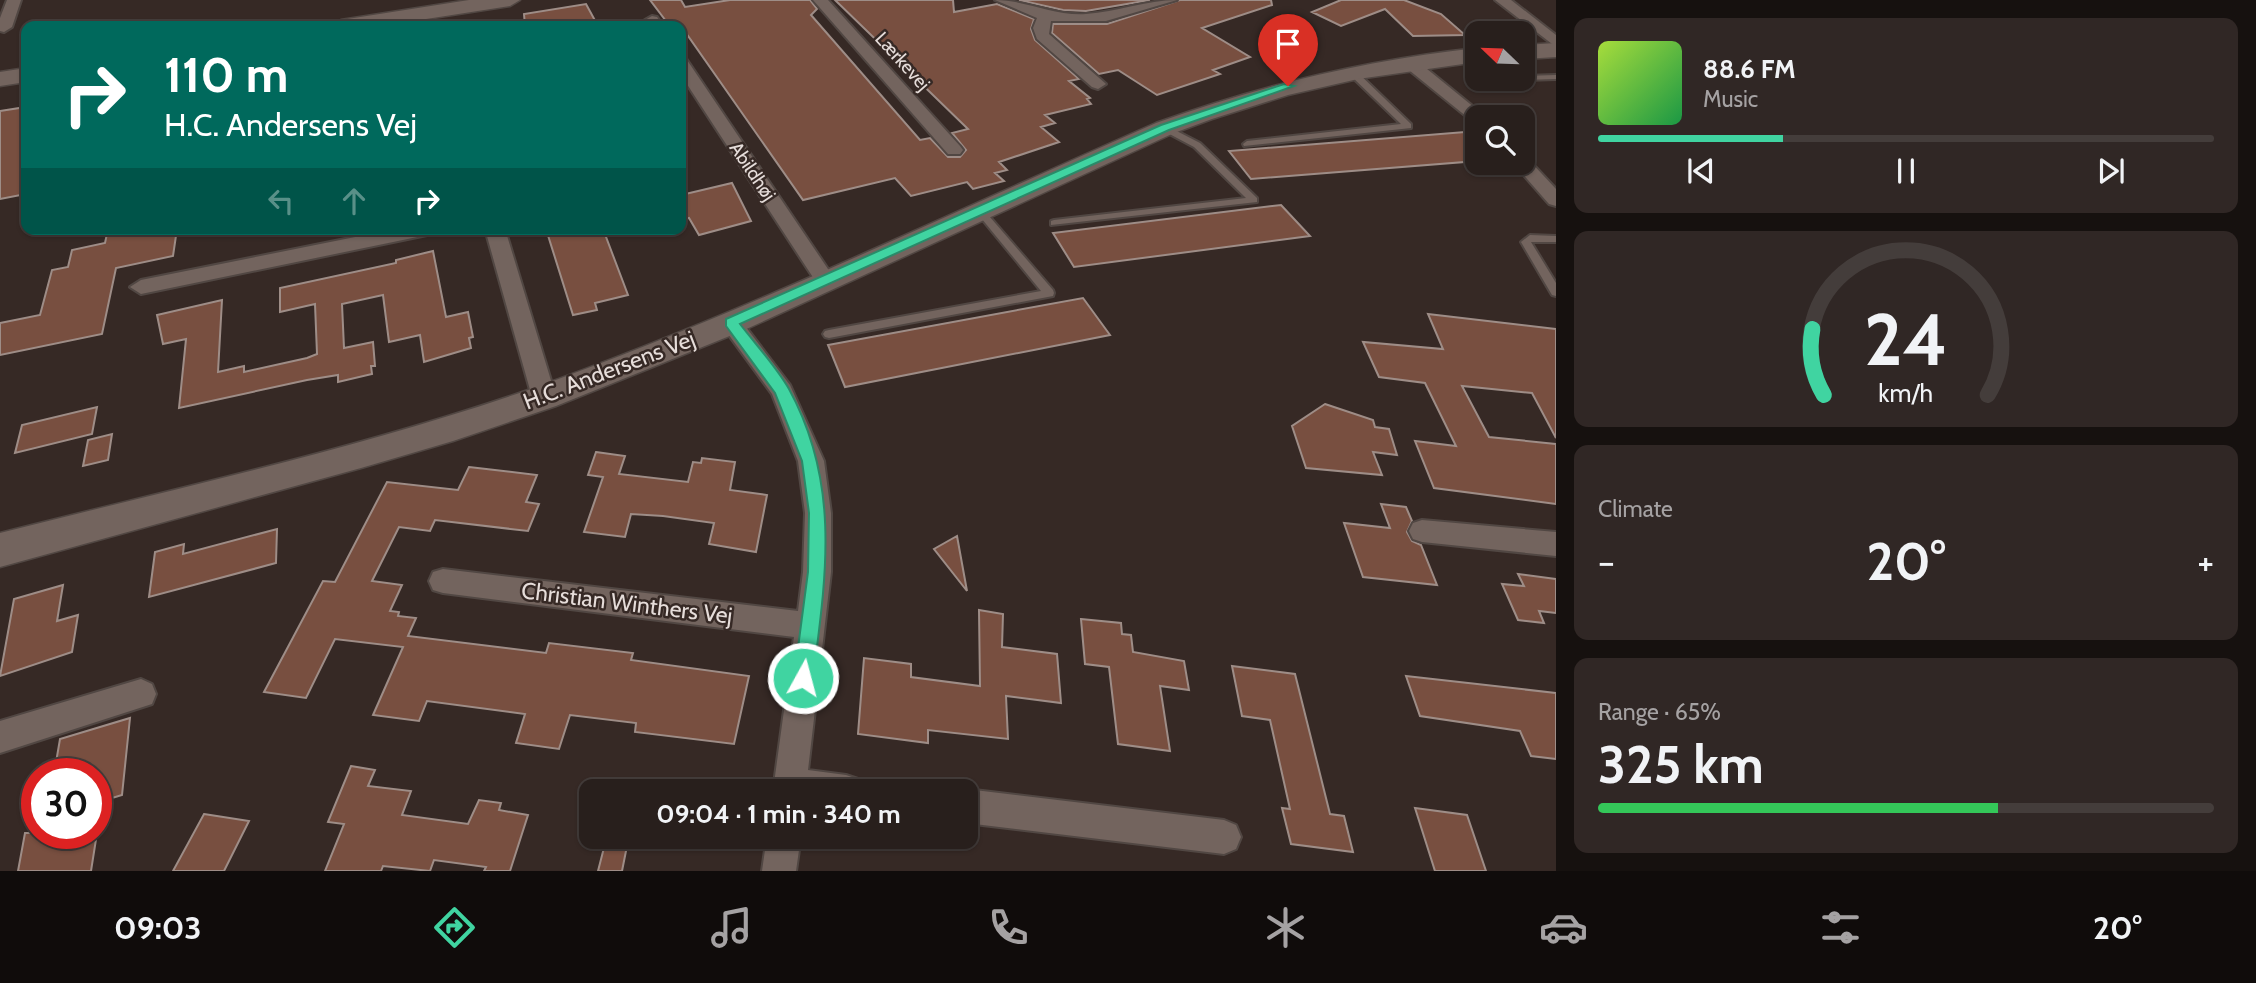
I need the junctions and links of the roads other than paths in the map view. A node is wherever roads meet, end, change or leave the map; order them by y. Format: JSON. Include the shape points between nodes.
{"nodes":[{"id":1,"x":14,"y":0,"type":"edge"},
{"id":2,"x":510,"y":0,"type":"edge"},
{"id":3,"x":820,"y":0,"type":"edge"},
{"id":4,"x":1002,"y":0,"type":"edge"},
{"id":5,"x":1170,"y":0,"type":"edge"},
{"id":6,"x":1502,"y":0,"type":"edge"},
{"id":7,"x":1045,"y":17,"type":"junction"},
{"id":8,"x":374,"y":21,"type":"edge"},
{"id":9,"x":4,"y":27,"type":"dead end"},
{"id":10,"x":1556,"y":48,"type":"edge"},
{"id":11,"x":1535,"y":50,"type":"edge"},
{"id":12,"x":1410,"y":62,"type":"junction"},
{"id":13,"x":686,"y":70,"type":"edge"},
{"id":14,"x":1465,"y":70,"type":"edge"},
{"id":15,"x":1352,"y":72,"type":"junction"},
{"id":16,"x":21,"y":76,"type":"edge"},
{"id":17,"x":1556,"y":77,"type":"edge"},
{"id":18,"x":1535,"y":78,"type":"edge"},
{"id":19,"x":0,"y":79,"type":"edge"},
{"id":20,"x":1098,"y":84,"type":"dead end"},
{"id":21,"x":1465,"y":106,"type":"edge"},
{"id":22,"x":1165,"y":128,"type":"junction"},
{"id":23,"x":1247,"y":144,"type":"dead end"},
{"id":24,"x":954,"y":150,"type":"dead end"},
{"id":25,"x":1533,"y":175,"type":"edge"},
{"id":26,"x":1556,"y":200,"type":"edge"},
{"id":27,"x":980,"y":211,"type":"junction"},
{"id":28,"x":1054,"y":223,"type":"dead end"},
{"id":29,"x":397,"y":235,"type":"edge"},
{"id":30,"x":497,"y":235,"type":"edge"},
{"id":31,"x":1556,"y":239,"type":"edge"},
{"id":32,"x":825,"y":279,"type":"junction"},
{"id":33,"x":141,"y":287,"type":"dead end"},
{"id":34,"x":1556,"y":292,"type":"edge"},
{"id":35,"x":731,"y":323,"type":"junction"},
{"id":36,"x":829,"y":334,"type":"dead end"},
{"id":37,"x":544,"y":397,"type":"junction"},
{"id":38,"x":1422,"y":531,"type":"dead end"},
{"id":39,"x":1556,"y":544,"type":"edge"},
{"id":40,"x":0,"y":550,"type":"edge"},
{"id":41,"x":443,"y":581,"type":"dead end"},
{"id":42,"x":810,"y":626,"type":"junction"},
{"id":43,"x":141,"y":694,"type":"dead end"},
{"id":44,"x":0,"y":737,"type":"edge"},
{"id":45,"x":791,"y":779,"type":"edge"},
{"id":46,"x":978,"y":807,"type":"edge"},
{"id":47,"x":1224,"y":837,"type":"dead end"},
{"id":48,"x":782,"y":849,"type":"edge"},
{"id":49,"x":779,"y":871,"type":"edge"}],
"edges":[{"from":1,"to":9,"type":"street"},
{"from":2,"to":8,"type":"street"},
{"from":3,"to":24,"type":"street","name":"Lærkevej"},
{"from":4,"to":7,"type":"street"},
{"from":5,"to":7,"type":"street","via":[[1105,19]]},
{"from":6,"to":10,"type":"street"},
{"from":7,"to":20,"type":"street","via":[[1042,36]]},
{"from":10,"to":11,"type":"street"},
{"from":12,"to":14,"type":"street","name":"H.C. Andersens Vej"},
{"from":12,"to":15,"type":"street","name":"H.C. Andersens Vej"},
{"from":12,"to":21,"type":"street"},
{"from":13,"to":32,"type":"street","name":"Abildhøj"},
{"from":15,"to":22,"type":"street","name":"H.C. Andersens Vej","via":[[1288,86]]},
{"from":15,"to":23,"type":"lane","via":[[1408,126]]},
{"from":16,"to":19,"type":"street"},
{"from":17,"to":18,"type":"lane"},
{"from":22,"to":27,"type":"street","name":"H.C. Andersens Vej"},
{"from":22,"to":28,"type":"lane","via":[[1198,145],[1254,200]]},
{"from":25,"to":26,"type":"street"},
{"from":27,"to":32,"type":"street","name":"H.C. Andersens Vej"},
{"from":27,"to":36,"type":"lane","via":[[1049,293]]},
{"from":29,"to":33,"type":"street"},
{"from":30,"to":37,"type":"street"},
{"from":31,"to":34,"type":"lane","via":[[1530,238],[1526,242]]},
{"from":32,"to":35,"type":"street","name":"H.C. Andersens Vej"},
{"from":35,"to":37,"type":"street","name":"H.C. Andersens Vej"},
{"from":35,"to":42,"type":"street","via":[[782,391],[811,461],[818,513]]},
{"from":37,"to":40,"type":"street","name":"H.C. Andersens Vej","via":[[388,446]]},
{"from":38,"to":39,"type":"street"},
{"from":41,"to":42,"type":"street","name":"Christian Winthers Vej"},
{"from":42,"to":45,"type":"street"},
{"from":43,"to":44,"type":"street"},
{"from":46,"to":47,"type":"street"},
{"from":48,"to":49,"type":"street"}]}
